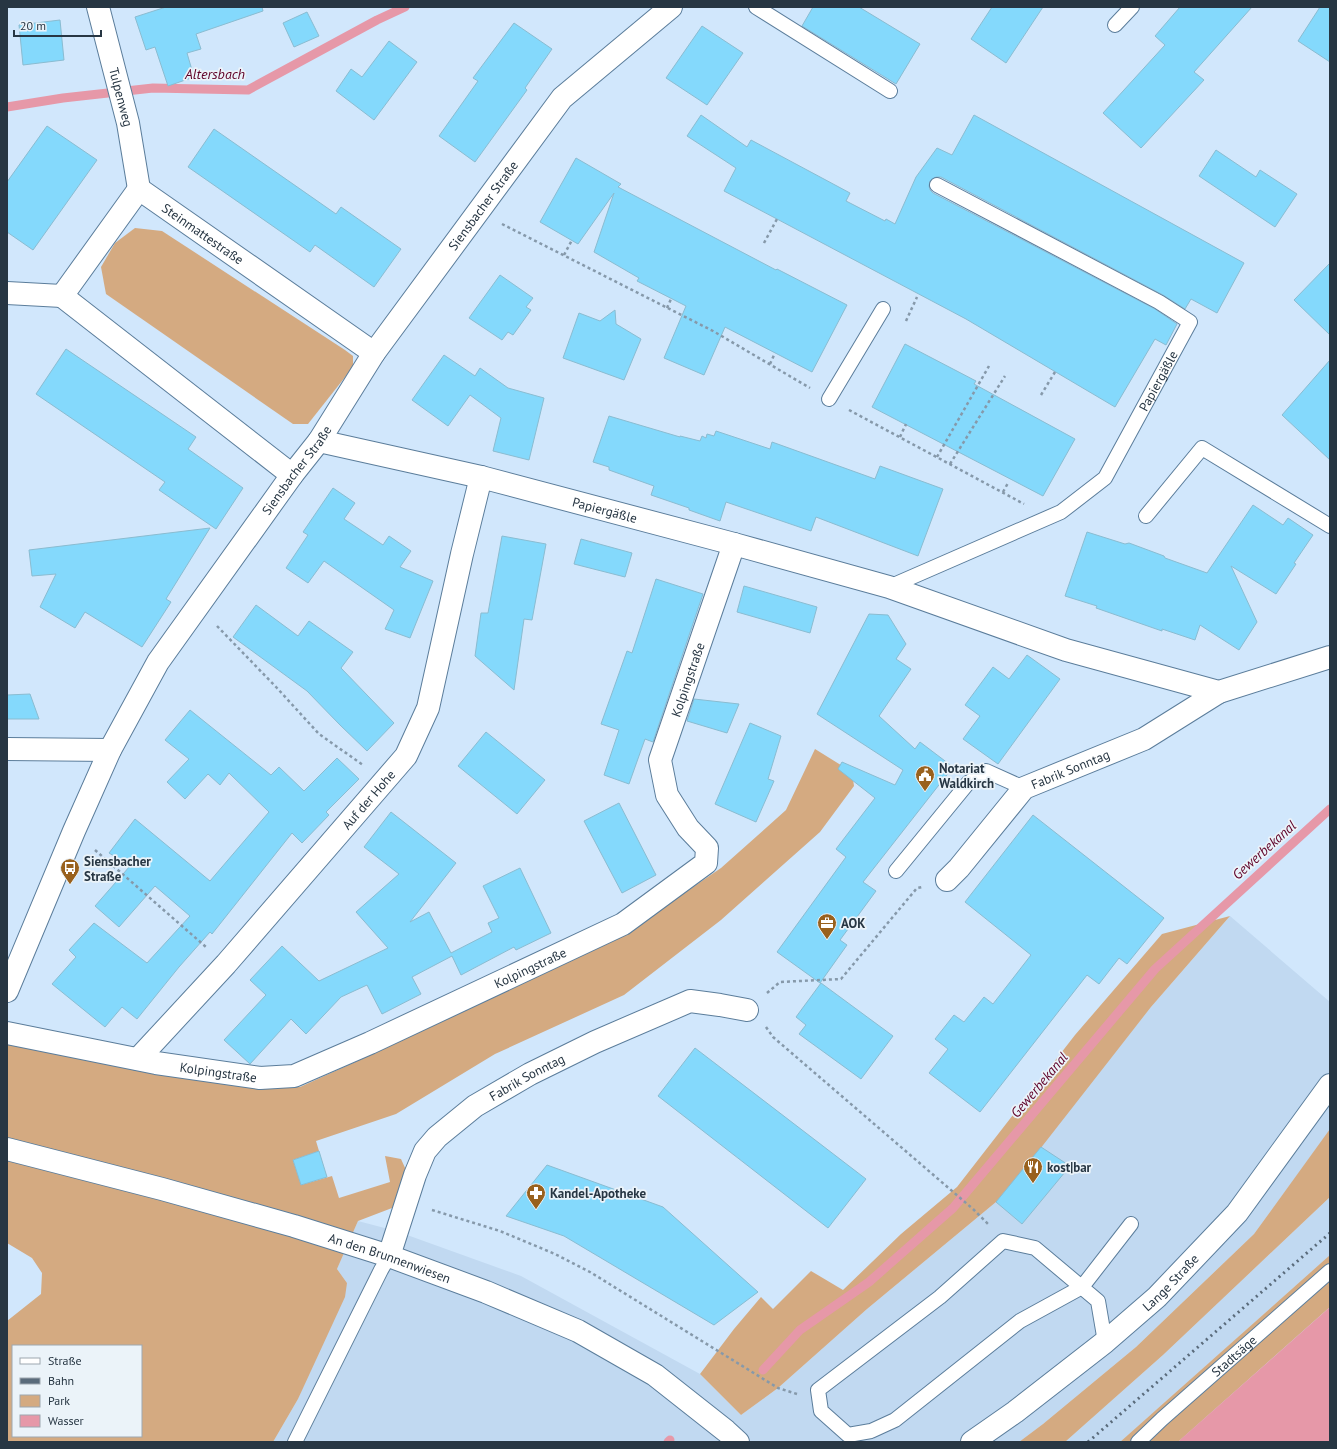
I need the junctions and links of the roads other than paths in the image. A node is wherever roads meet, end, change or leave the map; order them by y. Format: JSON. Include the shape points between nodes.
{"nodes":[{"id":1,"x":98,"y":7,"type":"edge"},
{"id":2,"x":671,"y":7,"type":"edge"},
{"id":3,"x":756,"y":7,"type":"edge"},
{"id":4,"x":1132,"y":7,"type":"edge"},
{"id":5,"x":1115,"y":25,"type":"dead end"},
{"id":6,"x":890,"y":91,"type":"dead end"},
{"id":7,"x":936,"y":185,"type":"dead end"},
{"id":8,"x":139,"y":189,"type":"junction"},
{"id":9,"x":7,"y":293,"type":"edge"},
{"id":10,"x":62,"y":296,"type":"junction"},
{"id":11,"x":883,"y":309,"type":"dead end"},
{"id":12,"x":374,"y":353,"type":"junction"},
{"id":13,"x":829,"y":399,"type":"road end"},
{"id":14,"x":319,"y":441,"type":"junction"},
{"id":15,"x":292,"y":475,"type":"junction"},
{"id":16,"x":481,"y":477,"type":"junction"},
{"id":17,"x":1146,"y":516,"type":"dead end"},
{"id":18,"x":1330,"y":526,"type":"edge"},
{"id":19,"x":734,"y":544,"type":"junction"},
{"id":20,"x":889,"y":587,"type":"junction"},
{"id":21,"x":1330,"y":657,"type":"edge"},
{"id":22,"x":1219,"y":692,"type":"junction"},
{"id":23,"x":7,"y":749,"type":"edge"},
{"id":24,"x":110,"y":750,"type":"junction"},
{"id":25,"x":1024,"y":788,"type":"junction"},
{"id":26,"x":896,"y":870,"type":"dead end"},
{"id":27,"x":947,"y":880,"type":"road end"},
{"id":28,"x":7,"y":991,"type":"edge"},
{"id":29,"x":747,"y":1010,"type":"road end"},
{"id":30,"x":7,"y":1033,"type":"edge"},
{"id":31,"x":138,"y":1059,"type":"junction"},
{"id":32,"x":1330,"y":1086,"type":"edge"},
{"id":33,"x":7,"y":1149,"type":"edge"},
{"id":34,"x":1131,"y":1224,"type":"dead end"},
{"id":35,"x":389,"y":1256,"type":"junction"},
{"id":36,"x":1330,"y":1271,"type":"edge"},
{"id":37,"x":1082,"y":1287,"type":"junction"},
{"id":38,"x":1105,"y":1342,"type":"junction"},
{"id":39,"x":295,"y":1442,"type":"edge"},
{"id":40,"x":738,"y":1442,"type":"edge"},
{"id":41,"x":972,"y":1442,"type":"edge"},
{"id":42,"x":1138,"y":1442,"type":"edge"}],
"edges":[{"from":1,"to":8,"type":"street","name":"Tulpenweg","via":[[128,123]]},
{"from":2,"to":12,"type":"street","name":"Siensbacher Straße","via":[[562,98]]},
{"from":3,"to":6,"type":"lane"},
{"from":4,"to":5,"type":"lane"},
{"from":7,"to":20,"type":"lane","name":"Papiergäßle","via":[[1159,302],[1190,322],[1105,478],[1061,512]]},
{"from":8,"to":10,"type":"street"},
{"from":8,"to":12,"type":"street","name":"Steinmattestraße"},
{"from":9,"to":10,"type":"street"},
{"from":10,"to":15,"type":"street"},
{"from":11,"to":13,"type":"lane"},
{"from":12,"to":14,"type":"street","name":"Siensbacher Straße"},
{"from":14,"to":15,"type":"street","name":"Siensbacher Straße"},
{"from":14,"to":16,"type":"street","name":"Papiergäßle"},
{"from":15,"to":24,"type":"street","name":"Siensbacher Straße","via":[[158,662]]},
{"from":16,"to":19,"type":"street","name":"Papiergäßle"},
{"from":16,"to":31,"type":"street","name":"Auf der Hohe","via":[[428,708],[406,756],[226,964]]},
{"from":17,"to":18,"type":"lane","via":[[1202,448]]},
{"from":19,"to":20,"type":"street","name":"Papiergäßle"},
{"from":19,"to":31,"type":"street","name":"Kolpingstraße","via":[[660,760],[667,795],[688,828],[707,848],[706,863],[623,924],[294,1076],[260,1078]]},
{"from":20,"to":22,"type":"street","name":"Papiergäßle","via":[[1066,650]]},
{"from":21,"to":22,"type":"street"},
{"from":22,"to":25,"type":"street","name":"Fabrik Sonntag","via":[[1144,739]]},
{"from":23,"to":24,"type":"street"},
{"from":24,"to":28,"type":"street","name":"Siensbacher Straße"},
{"from":25,"to":26,"type":"lane","via":[[986,770],[968,783]]},
{"from":25,"to":27,"type":"street","name":"Fabrik Sonntag"},
{"from":29,"to":35,"type":"street","name":"Fabrik Sonntag","via":[[690,1001],[595,1042],[530,1074],[475,1106],[437,1137],[425,1151]]},
{"from":30,"to":31,"type":"street","name":"Kolpingstraße"},
{"from":32,"to":38,"type":"street","name":"Lange Straße","via":[[1236,1213],[1157,1297]]},
{"from":33,"to":35,"type":"street","name":"An den Brunnenwiesen","via":[[162,1189]]},
{"from":34,"to":37,"type":"lane"},
{"from":35,"to":39,"type":"lane"},
{"from":35,"to":40,"type":"street","name":"An den Brunnenwiesen","via":[[486,1292],[578,1331],[655,1375]]},
{"from":36,"to":42,"type":"lane","name":"Stadtsäge"},
{"from":37,"to":37,"type":"lane","via":[[1020,1321],[895,1420],[871,1431],[848,1435],[821,1411],[818,1390],[940,1297],[1003,1241],[1035,1248]]},
{"from":37,"to":38,"type":"lane","via":[[1098,1301]]},
{"from":38,"to":41,"type":"street","name":"Lange Straße"}]}
